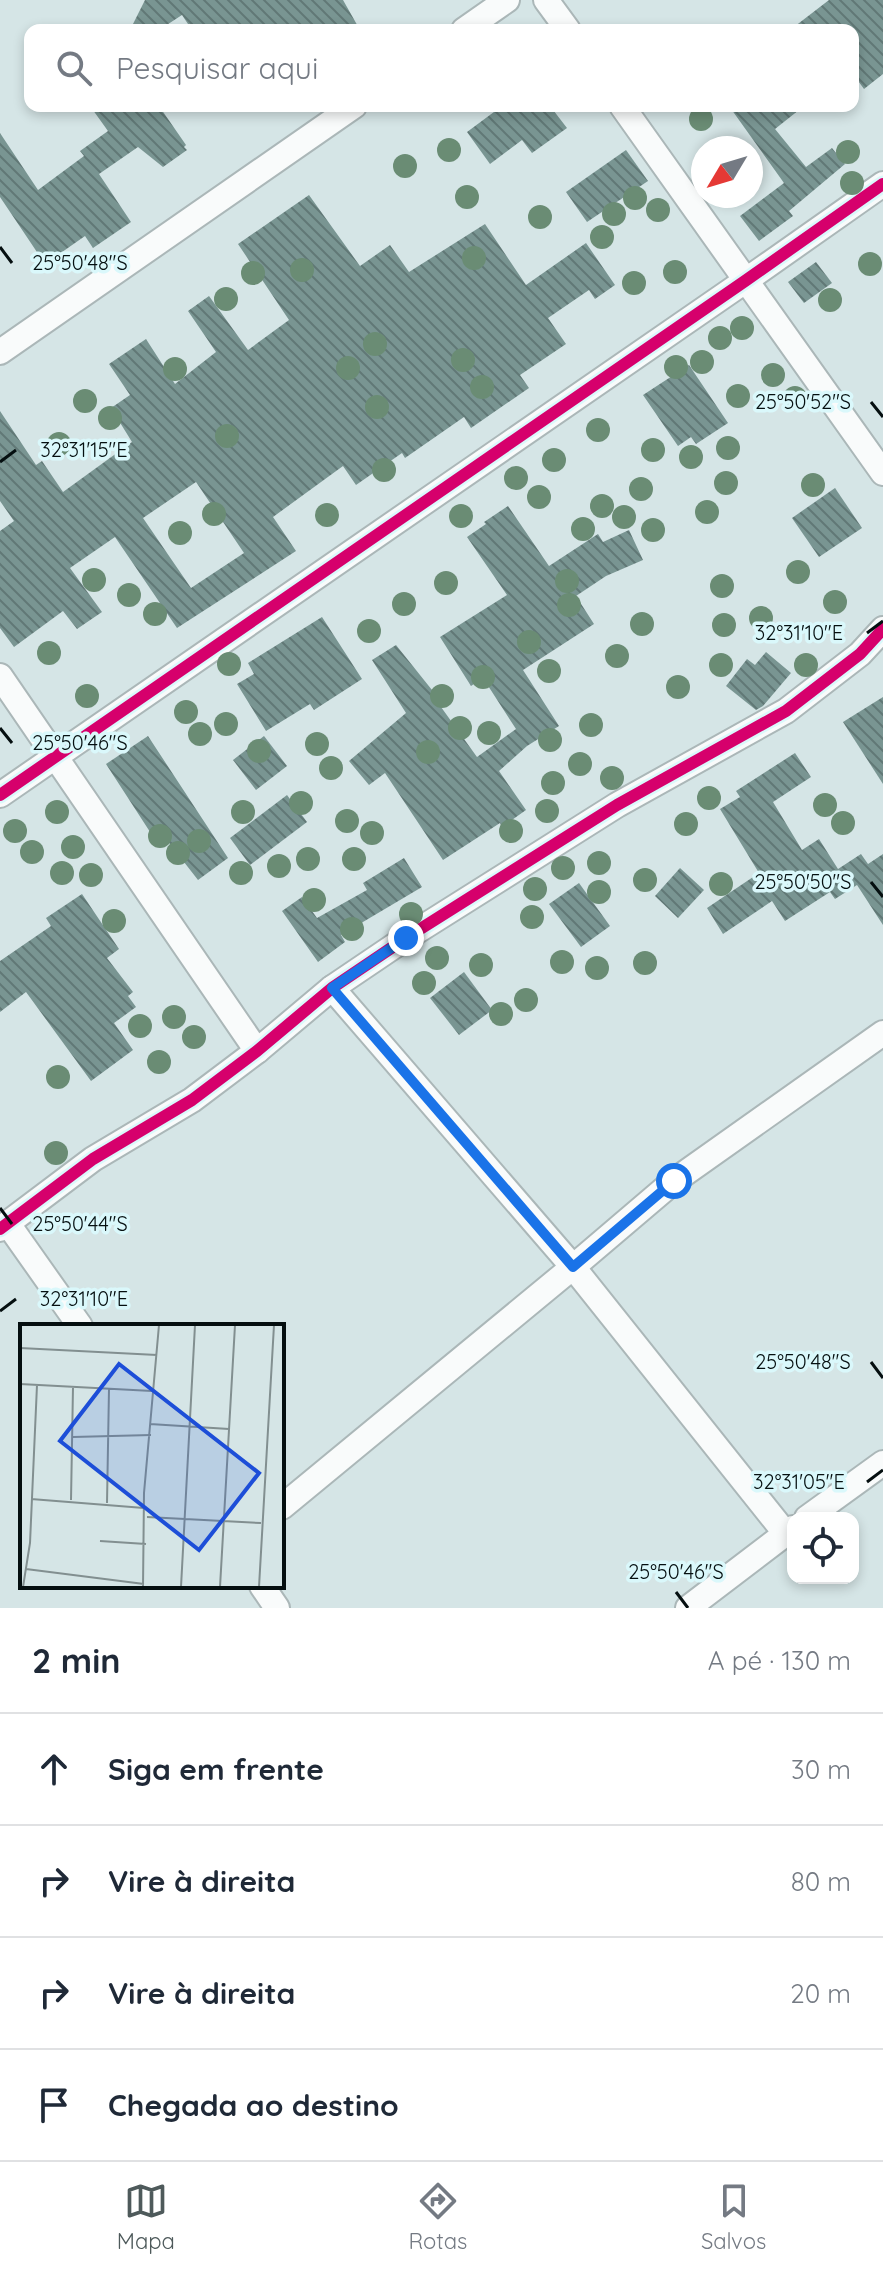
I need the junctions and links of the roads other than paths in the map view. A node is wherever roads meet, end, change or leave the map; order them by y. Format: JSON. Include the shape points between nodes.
{"nodes":[{"id":1,"x":507,"y":0,"type":"edge"},
{"id":2,"x":546,"y":0,"type":"edge"},
{"id":3,"x":473,"y":24,"type":"edge"},
{"id":4,"x":564,"y":24,"type":"edge"},
{"id":5,"x":345,"y":112,"type":"edge"},
{"id":6,"x":626,"y":112,"type":"edge"},
{"id":7,"x":883,"y":184,"type":"edge"},
{"id":8,"x":745,"y":281,"type":"junction"},
{"id":9,"x":0,"y":352,"type":"edge"},
{"id":10,"x":883,"y":473,"type":"edge"},
{"id":11,"x":883,"y":629,"type":"edge"},
{"id":12,"x":0,"y":676,"type":"edge"},
{"id":13,"x":55,"y":756,"type":"junction"},
{"id":14,"x":0,"y":795,"type":"edge"},
{"id":15,"x":332,"y":988,"type":"junction"},
{"id":16,"x":883,"y":1033,"type":"edge"},
{"id":17,"x":257,"y":1051,"type":"junction"},
{"id":18,"x":4,"y":1226,"type":"edge"},
{"id":19,"x":573,"y":1267,"type":"junction"},
{"id":20,"x":78,"y":1324,"type":"edge"},
{"id":21,"x":883,"y":1463,"type":"edge"},
{"id":22,"x":284,"y":1505,"type":"edge"},
{"id":23,"x":815,"y":1512,"type":"edge"},
{"id":24,"x":787,"y":1529,"type":"edge"},
{"id":25,"x":787,"y":1533,"type":"edge"},
{"id":26,"x":263,"y":1588,"type":"edge"},
{"id":27,"x":277,"y":1608,"type":"edge"},
{"id":28,"x":688,"y":1608,"type":"edge"}],
"edges":[{"from":1,"to":3,"type":"street"},
{"from":2,"to":4,"type":"street"},
{"from":5,"to":9,"type":"street"},
{"from":6,"to":8,"type":"street"},
{"from":7,"to":8,"type":"street"},
{"from":8,"to":10,"type":"street"},
{"from":8,"to":13,"type":"street"},
{"from":11,"to":15,"type":"street","via":[[860,654],[786,711],[617,805]]},
{"from":12,"to":13,"type":"street"},
{"from":13,"to":14,"type":"street"},
{"from":13,"to":17,"type":"street"},
{"from":15,"to":17,"type":"street"},
{"from":15,"to":19,"type":"street"},
{"from":16,"to":19,"type":"street","via":[[674,1181]]},
{"from":17,"to":18,"type":"street","via":[[192,1100],[93,1159]]},
{"from":18,"to":20,"type":"street"},
{"from":19,"to":22,"type":"street"},
{"from":19,"to":24,"type":"street"},
{"from":21,"to":23,"type":"street"},
{"from":25,"to":28,"type":"street"},
{"from":26,"to":27,"type":"street"}]}
